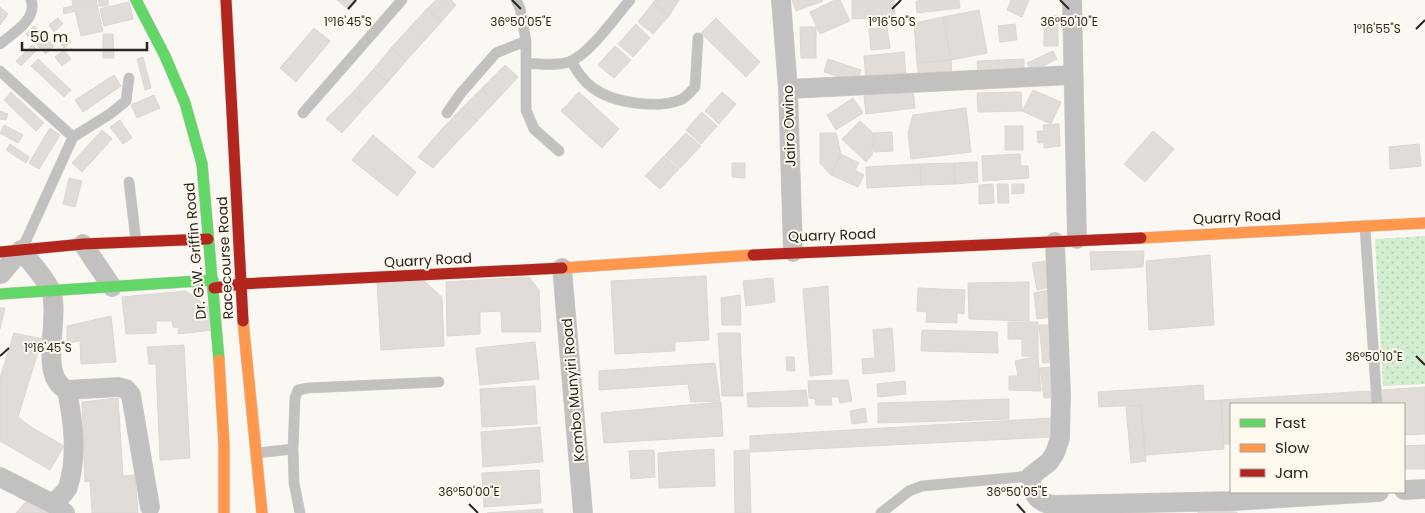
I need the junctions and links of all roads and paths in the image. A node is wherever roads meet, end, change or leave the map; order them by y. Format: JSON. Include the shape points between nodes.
{"nodes":[{"id":1,"x":31,"y":0,"type":"edge"},
{"id":2,"x":136,"y":0,"type":"edge"},
{"id":3,"x":226,"y":0,"type":"edge"},
{"id":4,"x":402,"y":0,"type":"edge"},
{"id":5,"x":516,"y":0,"type":"edge"},
{"id":6,"x":630,"y":0,"type":"edge"},
{"id":7,"x":781,"y":0,"type":"edge"},
{"id":8,"x":1072,"y":0,"type":"edge"},
{"id":9,"x":698,"y":38,"type":"dead end"},
{"id":10,"x":526,"y":40,"type":"junction"},
{"id":11,"x":0,"y":44,"type":"edge"},
{"id":12,"x":571,"y":61,"type":"junction"},
{"id":13,"x":526,"y":63,"type":"junction"},
{"id":14,"x":0,"y":71,"type":"edge"},
{"id":15,"x":1073,"y":75,"type":"junction"},
{"id":16,"x":129,"y":78,"type":"dead end"},
{"id":17,"x":788,"y":89,"type":"junction"},
{"id":18,"x":303,"y":113,"type":"dead end"},
{"id":19,"x":447,"y":113,"type":"dead end"},
{"id":20,"x":73,"y":137,"type":"junction"},
{"id":21,"x":560,"y":151,"type":"dead end"},
{"id":22,"x":129,"y":182,"type":"dead end"},
{"id":23,"x":1425,"y":223,"type":"edge"},
{"id":24,"x":1365,"y":227,"type":"junction"},
{"id":25,"x":1077,"y":239,"type":"junction"},
{"id":26,"x":208,"y":240,"type":"junction"},
{"id":27,"x":136,"y":242,"type":"junction"},
{"id":28,"x":1055,"y":242,"type":"junction"},
{"id":29,"x":83,"y":244,"type":"junction"},
{"id":30,"x":22,"y":250,"type":"junction"},
{"id":31,"x":0,"y":252,"type":"edge"},
{"id":32,"x":793,"y":252,"type":"junction"},
{"id":33,"x":562,"y":268,"type":"junction"},
{"id":34,"x":1,"y":273,"type":"edge"},
{"id":35,"x":214,"y":284,"type":"junction"},
{"id":36,"x":241,"y":284,"type":"junction"},
{"id":37,"x":112,"y":287,"type":"junction"},
{"id":38,"x":51,"y":292,"type":"junction"},
{"id":39,"x":8,"y":294,"type":"edge"},
{"id":40,"x":439,"y":382,"type":"dead end"},
{"id":41,"x":67,"y":390,"type":"junction"},
{"id":42,"x":1377,"y":403,"type":"edge"},
{"id":43,"x":293,"y":449,"type":"junction"},
{"id":44,"x":256,"y":454,"type":"junction"},
{"id":45,"x":1031,"y":476,"type":"junction"},
{"id":46,"x":0,"y":477,"type":"edge"},
{"id":47,"x":1425,"y":489,"type":"edge"},
{"id":48,"x":1405,"y":490,"type":"edge"},
{"id":49,"x":1363,"y":493,"type":"edge"},
{"id":50,"x":150,"y":507,"type":"dead end"},
{"id":51,"x":59,"y":509,"type":"edge"},
{"id":52,"x":224,"y":513,"type":"edge"},
{"id":53,"x":262,"y":513,"type":"edge"},
{"id":54,"x":300,"y":513,"type":"edge"},
{"id":55,"x":583,"y":513,"type":"edge"},
{"id":56,"x":881,"y":513,"type":"edge"}],
"edges":[{"from":1,"to":11,"type":"lane","via":[[30,17]]},
{"from":2,"to":26,"type":"main road","name":"Dr. G.W. Griffin Road","via":[[185,103],[202,164]]},
{"from":3,"to":36,"type":"main road","name":"Racecourse Road"},
{"from":4,"to":18,"type":"lane"},
{"from":5,"to":10,"type":"lane"},
{"from":6,"to":12,"type":"lane","via":[[584,52]]},
{"from":7,"to":17,"type":"street","name":"Jairo Owino"},
{"from":8,"to":15,"type":"street"},
{"from":9,"to":12,"type":"lane","via":[[695,87],[682,100],[667,103],[638,104],[594,89],[580,76]]},
{"from":10,"to":13,"type":"lane"},
{"from":10,"to":19,"type":"lane","via":[[496,53]]},
{"from":12,"to":13,"type":"lane","via":[[560,64]]},
{"from":13,"to":21,"type":"lane","via":[[526,110],[534,129]]},
{"from":14,"to":20,"type":"lane"},
{"from":15,"to":17,"type":"street"},
{"from":15,"to":25,"type":"street"},
{"from":16,"to":20,"type":"lane","via":[[126,101]]},
{"from":17,"to":32,"type":"street","name":"Jairo Owino"},
{"from":20,"to":30,"type":"lane"},
{"from":22,"to":27,"type":"lane"},
{"from":23,"to":24,"type":"main road","name":"Quarry Road"},
{"from":24,"to":25,"type":"main road","name":"Quarry Road"},
{"from":24,"to":42,"type":"lane"},
{"from":25,"to":28,"type":"main road","name":"Quarry Road"},
{"from":26,"to":27,"type":"main road"},
{"from":26,"to":35,"type":"main road","name":"Dr. G.W. Griffin Road"},
{"from":27,"to":29,"type":"main road"},
{"from":28,"to":32,"type":"main road","name":"Quarry Road"},
{"from":28,"to":45,"type":"street","via":[[1060,438],[1049,462]]},
{"from":29,"to":30,"type":"main road"},
{"from":29,"to":37,"type":"street"},
{"from":30,"to":31,"type":"main road"},
{"from":30,"to":34,"type":"street"},
{"from":30,"to":38,"type":"street"},
{"from":32,"to":33,"type":"main road","name":"Quarry Road"},
{"from":33,"to":36,"type":"main road","name":"Quarry Road"},
{"from":33,"to":55,"type":"street","name":"Kombo Munyiri Road"},
{"from":34,"to":39,"type":"street"},
{"from":35,"to":36,"type":"main road","name":"Quarry Road"},
{"from":35,"to":37,"type":"main road"},
{"from":35,"to":52,"type":"main road","name":"Dr. G.W. Griffin Road","via":[[223,416]]},
{"from":36,"to":44,"type":"main road","name":"Racecourse Road","via":[[244,347]]},
{"from":37,"to":38,"type":"main road"},
{"from":38,"to":39,"type":"main road"},
{"from":38,"to":41,"type":"street","via":[[53,375],[56,382]]},
{"from":40,"to":43,"type":"lane","via":[[298,390]]},
{"from":41,"to":50,"type":"street","via":[[118,387],[131,395]]},
{"from":41,"to":51,"type":"street","via":[[74,425],[72,458],[68,489]]},
{"from":43,"to":44,"type":"lane"},
{"from":43,"to":54,"type":"lane"},
{"from":44,"to":53,"type":"main road","name":"Racecourse Road"},
{"from":45,"to":49,"type":"street","via":[[1038,500],[1054,505],[1234,501]]},
{"from":45,"to":56,"type":"lane","via":[[922,486],[909,490]]},
{"from":46,"to":51,"type":"street"},
{"from":47,"to":48,"type":"street"}]}
